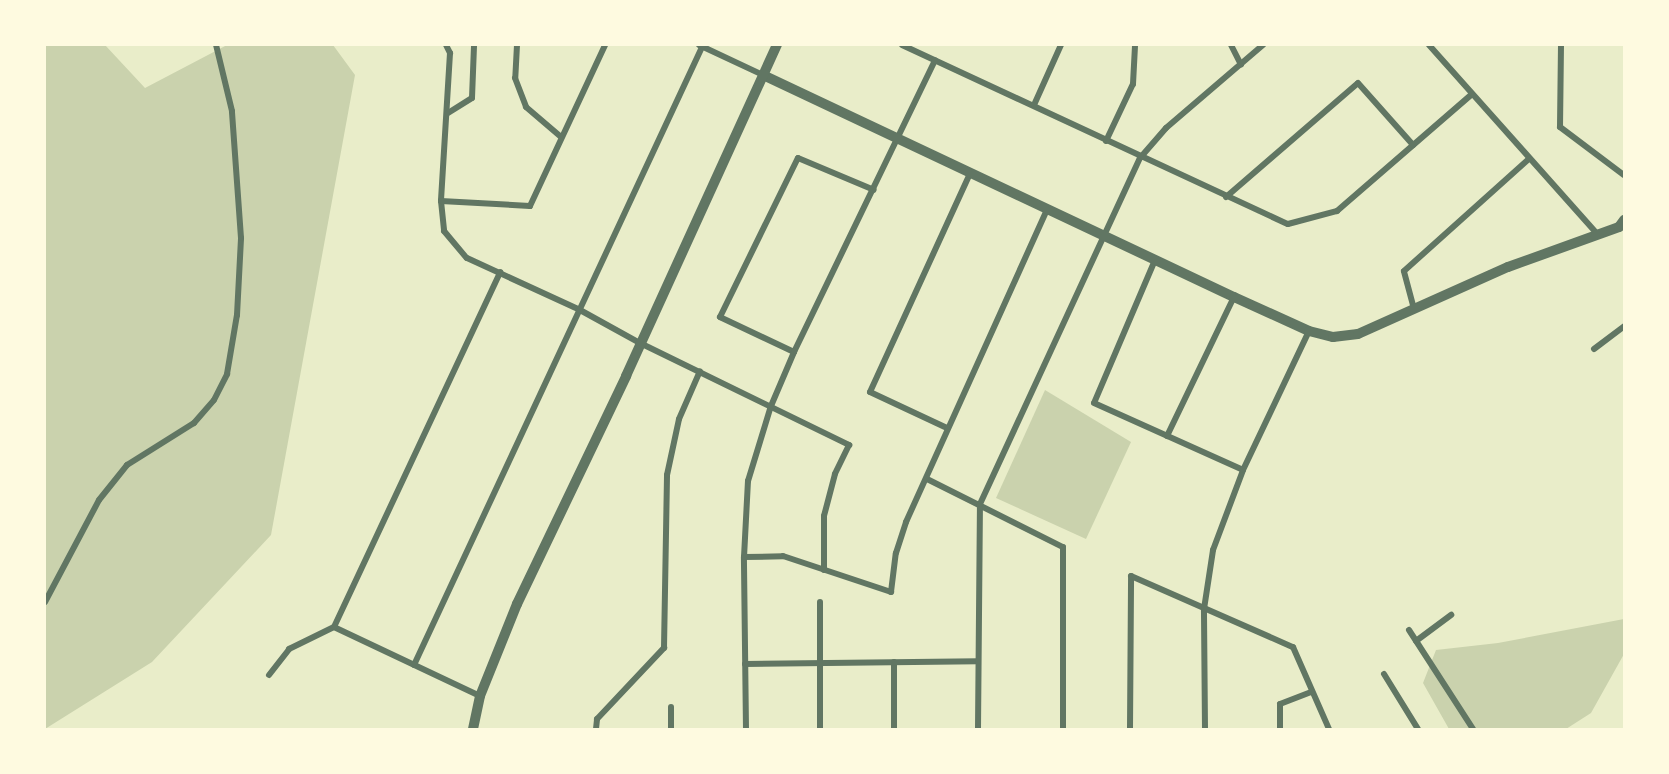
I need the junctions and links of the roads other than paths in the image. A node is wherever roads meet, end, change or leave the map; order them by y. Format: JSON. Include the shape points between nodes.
{"nodes":[{"id":1,"x":216,"y":45,"type":"edge"},
{"id":2,"x":446,"y":45,"type":"edge"},
{"id":3,"x":474,"y":45,"type":"edge"},
{"id":4,"x":517,"y":45,"type":"edge"},
{"id":5,"x":605,"y":45,"type":"edge"},
{"id":6,"x":777,"y":45,"type":"edge"},
{"id":7,"x":902,"y":45,"type":"edge"},
{"id":8,"x":1062,"y":45,"type":"edge"},
{"id":9,"x":1135,"y":45,"type":"edge"},
{"id":10,"x":1231,"y":45,"type":"edge"},
{"id":11,"x":1263,"y":45,"type":"edge"},
{"id":12,"x":1429,"y":45,"type":"edge"},
{"id":13,"x":1561,"y":45,"type":"edge"},
{"id":14,"x":701,"y":46,"type":"edge"},
{"id":15,"x":935,"y":60,"type":"junction"},
{"id":16,"x":1241,"y":65,"type":"junction"},
{"id":17,"x":763,"y":75,"type":"junction"},
{"id":18,"x":1471,"y":95,"type":"junction"},
{"id":19,"x":1034,"y":105,"type":"junction"},
{"id":20,"x":448,"y":113,"type":"junction"},
{"id":21,"x":560,"y":136,"type":"junction"},
{"id":22,"x":898,"y":139,"type":"junction"},
{"id":23,"x":1106,"y":141,"type":"junction"},
{"id":24,"x":1413,"y":145,"type":"junction"},
{"id":25,"x":1140,"y":158,"type":"junction"},
{"id":26,"x":1529,"y":159,"type":"junction"},
{"id":27,"x":970,"y":174,"type":"junction"},
{"id":28,"x":1624,"y":175,"type":"edge"},
{"id":29,"x":874,"y":190,"type":"junction"},
{"id":30,"x":1226,"y":196,"type":"junction"},
{"id":31,"x":441,"y":201,"type":"junction"},
{"id":32,"x":1047,"y":210,"type":"junction"},
{"id":33,"x":1624,"y":220,"type":"edge"},
{"id":34,"x":1598,"y":235,"type":"junction"},
{"id":35,"x":1102,"y":236,"type":"junction"},
{"id":36,"x":1155,"y":260,"type":"junction"},
{"id":37,"x":500,"y":272,"type":"junction"},
{"id":38,"x":1234,"y":297,"type":"junction"},
{"id":39,"x":1414,"y":309,"type":"junction"},
{"id":40,"x":580,"y":310,"type":"junction"},
{"id":41,"x":1624,"y":326,"type":"edge"},
{"id":42,"x":1309,"y":331,"type":"junction"},
{"id":43,"x":640,"y":343,"type":"junction"},
{"id":44,"x":1594,"y":350,"type":"dead end"},
{"id":45,"x":794,"y":352,"type":"junction"},
{"id":46,"x":700,"y":371,"type":"junction"},
{"id":47,"x":771,"y":406,"type":"junction"},
{"id":48,"x":947,"y":428,"type":"junction"},
{"id":49,"x":1167,"y":436,"type":"junction"},
{"id":50,"x":1243,"y":470,"type":"junction"},
{"id":51,"x":927,"y":479,"type":"junction"},
{"id":52,"x":980,"y":504,"type":"junction"},
{"id":53,"x":744,"y":557,"type":"junction"},
{"id":54,"x":824,"y":570,"type":"junction"},
{"id":55,"x":45,"y":602,"type":"edge"},
{"id":56,"x":819,"y":602,"type":"dead end"},
{"id":57,"x":1204,"y":609,"type":"junction"},
{"id":58,"x":1450,"y":615,"type":"dead end"},
{"id":59,"x":334,"y":627,"type":"junction"},
{"id":60,"x":1409,"y":630,"type":"dead end"},
{"id":61,"x":1416,"y":641,"type":"junction"},
{"id":62,"x":978,"y":661,"type":"junction"},
{"id":63,"x":894,"y":662,"type":"junction"},
{"id":64,"x":820,"y":663,"type":"junction"},
{"id":65,"x":744,"y":664,"type":"junction"},
{"id":66,"x":414,"y":665,"type":"junction"},
{"id":67,"x":1384,"y":674,"type":"dead end"},
{"id":68,"x":269,"y":675,"type":"dead end"},
{"id":69,"x":1312,"y":692,"type":"junction"},
{"id":70,"x":480,"y":696,"type":"junction"},
{"id":71,"x":671,"y":707,"type":"dead end"},
{"id":72,"x":473,"y":729,"type":"edge"},
{"id":73,"x":596,"y":729,"type":"edge"},
{"id":74,"x":671,"y":729,"type":"edge"},
{"id":75,"x":746,"y":729,"type":"edge"},
{"id":76,"x":820,"y":729,"type":"edge"},
{"id":77,"x":894,"y":729,"type":"edge"},
{"id":78,"x":978,"y":729,"type":"edge"},
{"id":79,"x":1063,"y":729,"type":"edge"},
{"id":80,"x":1130,"y":729,"type":"edge"},
{"id":81,"x":1205,"y":729,"type":"edge"},
{"id":82,"x":1280,"y":729,"type":"edge"},
{"id":83,"x":1329,"y":729,"type":"edge"},
{"id":84,"x":1418,"y":729,"type":"edge"},
{"id":85,"x":1473,"y":729,"type":"edge"}],
"edges":[{"from":1,"to":55,"type":"street","via":[[232,111],[241,238],[237,315],[227,374],[204,414],[127,465],[99,500]]},
{"from":2,"to":20,"type":"street","via":[[450,53]]},
{"from":3,"to":20,"type":"street","via":[[472,98]]},
{"from":4,"to":21,"type":"street","via":[[515,78],[526,107]]},
{"from":5,"to":21,"type":"street"},
{"from":6,"to":17,"type":"street"},
{"from":7,"to":15,"type":"street"},
{"from":8,"to":19,"type":"street"},
{"from":9,"to":23,"type":"street","via":[[1132,84]]},
{"from":10,"to":16,"type":"street"},
{"from":11,"to":16,"type":"street"},
{"from":12,"to":18,"type":"street"},
{"from":13,"to":28,"type":"street","via":[[1560,126]]},
{"from":14,"to":17,"type":"street"},
{"from":14,"to":40,"type":"street"},
{"from":15,"to":19,"type":"street"},
{"from":15,"to":22,"type":"street"},
{"from":16,"to":25,"type":"street","via":[[1166,128]]},
{"from":17,"to":22,"type":"street"},
{"from":17,"to":43,"type":"street"},
{"from":18,"to":24,"type":"street"},
{"from":18,"to":26,"type":"street"},
{"from":19,"to":23,"type":"street"},
{"from":20,"to":31,"type":"street"},
{"from":21,"to":31,"type":"street","via":[[530,206]]},
{"from":22,"to":27,"type":"street"},
{"from":22,"to":29,"type":"street"},
{"from":23,"to":25,"type":"street"},
{"from":24,"to":30,"type":"street","via":[[1337,211],[1288,224]]},
{"from":24,"to":30,"type":"street","via":[[1358,83]]},
{"from":25,"to":30,"type":"street"},
{"from":25,"to":35,"type":"street"},
{"from":26,"to":34,"type":"street"},
{"from":26,"to":39,"type":"street","via":[[1404,271]]},
{"from":27,"to":32,"type":"street"},
{"from":27,"to":48,"type":"street","via":[[870,392]]},
{"from":29,"to":45,"type":"street"},
{"from":29,"to":45,"type":"street","via":[[798,158],[720,317]]},
{"from":31,"to":37,"type":"street","via":[[444,231],[467,258]]},
{"from":32,"to":35,"type":"street"},
{"from":32,"to":48,"type":"street"},
{"from":33,"to":34,"type":"street","via":[[1619,227]]},
{"from":34,"to":39,"type":"street","via":[[1508,267]]},
{"from":35,"to":36,"type":"street"},
{"from":35,"to":52,"type":"street"},
{"from":36,"to":38,"type":"street"},
{"from":36,"to":49,"type":"street","via":[[1094,403]]},
{"from":37,"to":40,"type":"street"},
{"from":37,"to":59,"type":"street"},
{"from":38,"to":42,"type":"street"},
{"from":38,"to":49,"type":"street"},
{"from":39,"to":42,"type":"street","via":[[1358,334],[1333,337]]},
{"from":40,"to":43,"type":"street"},
{"from":40,"to":66,"type":"street"},
{"from":41,"to":44,"type":"street"},
{"from":42,"to":50,"type":"street"},
{"from":43,"to":46,"type":"street"},
{"from":43,"to":70,"type":"street","via":[[517,604]]},
{"from":45,"to":47,"type":"street"},
{"from":46,"to":47,"type":"street"},
{"from":46,"to":73,"type":"street","via":[[679,419],[667,475],[664,648],[597,719]]},
{"from":47,"to":53,"type":"street","via":[[748,481]]},
{"from":47,"to":54,"type":"street","via":[[849,445],[835,474],[825,516]]},
{"from":48,"to":51,"type":"street"},
{"from":49,"to":50,"type":"street"},
{"from":50,"to":57,"type":"street","via":[[1213,550]]},
{"from":51,"to":52,"type":"street"},
{"from":51,"to":54,"type":"street","via":[[896,553],[891,592]]},
{"from":52,"to":62,"type":"street"},
{"from":52,"to":79,"type":"street","via":[[1063,547]]},
{"from":53,"to":54,"type":"street","via":[[783,556]]},
{"from":53,"to":65,"type":"street"},
{"from":56,"to":64,"type":"street"},
{"from":57,"to":69,"type":"street","via":[[1293,647]]},
{"from":57,"to":80,"type":"street","via":[[1131,576]]},
{"from":57,"to":81,"type":"street"},
{"from":58,"to":61,"type":"street"},
{"from":59,"to":66,"type":"street"},
{"from":59,"to":68,"type":"street","via":[[289,649]]},
{"from":60,"to":61,"type":"street"},
{"from":61,"to":85,"type":"street"},
{"from":62,"to":63,"type":"street"},
{"from":62,"to":78,"type":"street"},
{"from":63,"to":64,"type":"street"},
{"from":63,"to":77,"type":"street"},
{"from":64,"to":65,"type":"street"},
{"from":64,"to":76,"type":"street"},
{"from":65,"to":75,"type":"street"},
{"from":66,"to":70,"type":"street"},
{"from":67,"to":84,"type":"street"},
{"from":69,"to":82,"type":"street","via":[[1280,704]]},
{"from":69,"to":83,"type":"street"},
{"from":70,"to":72,"type":"street"},
{"from":71,"to":74,"type":"street"}]}
